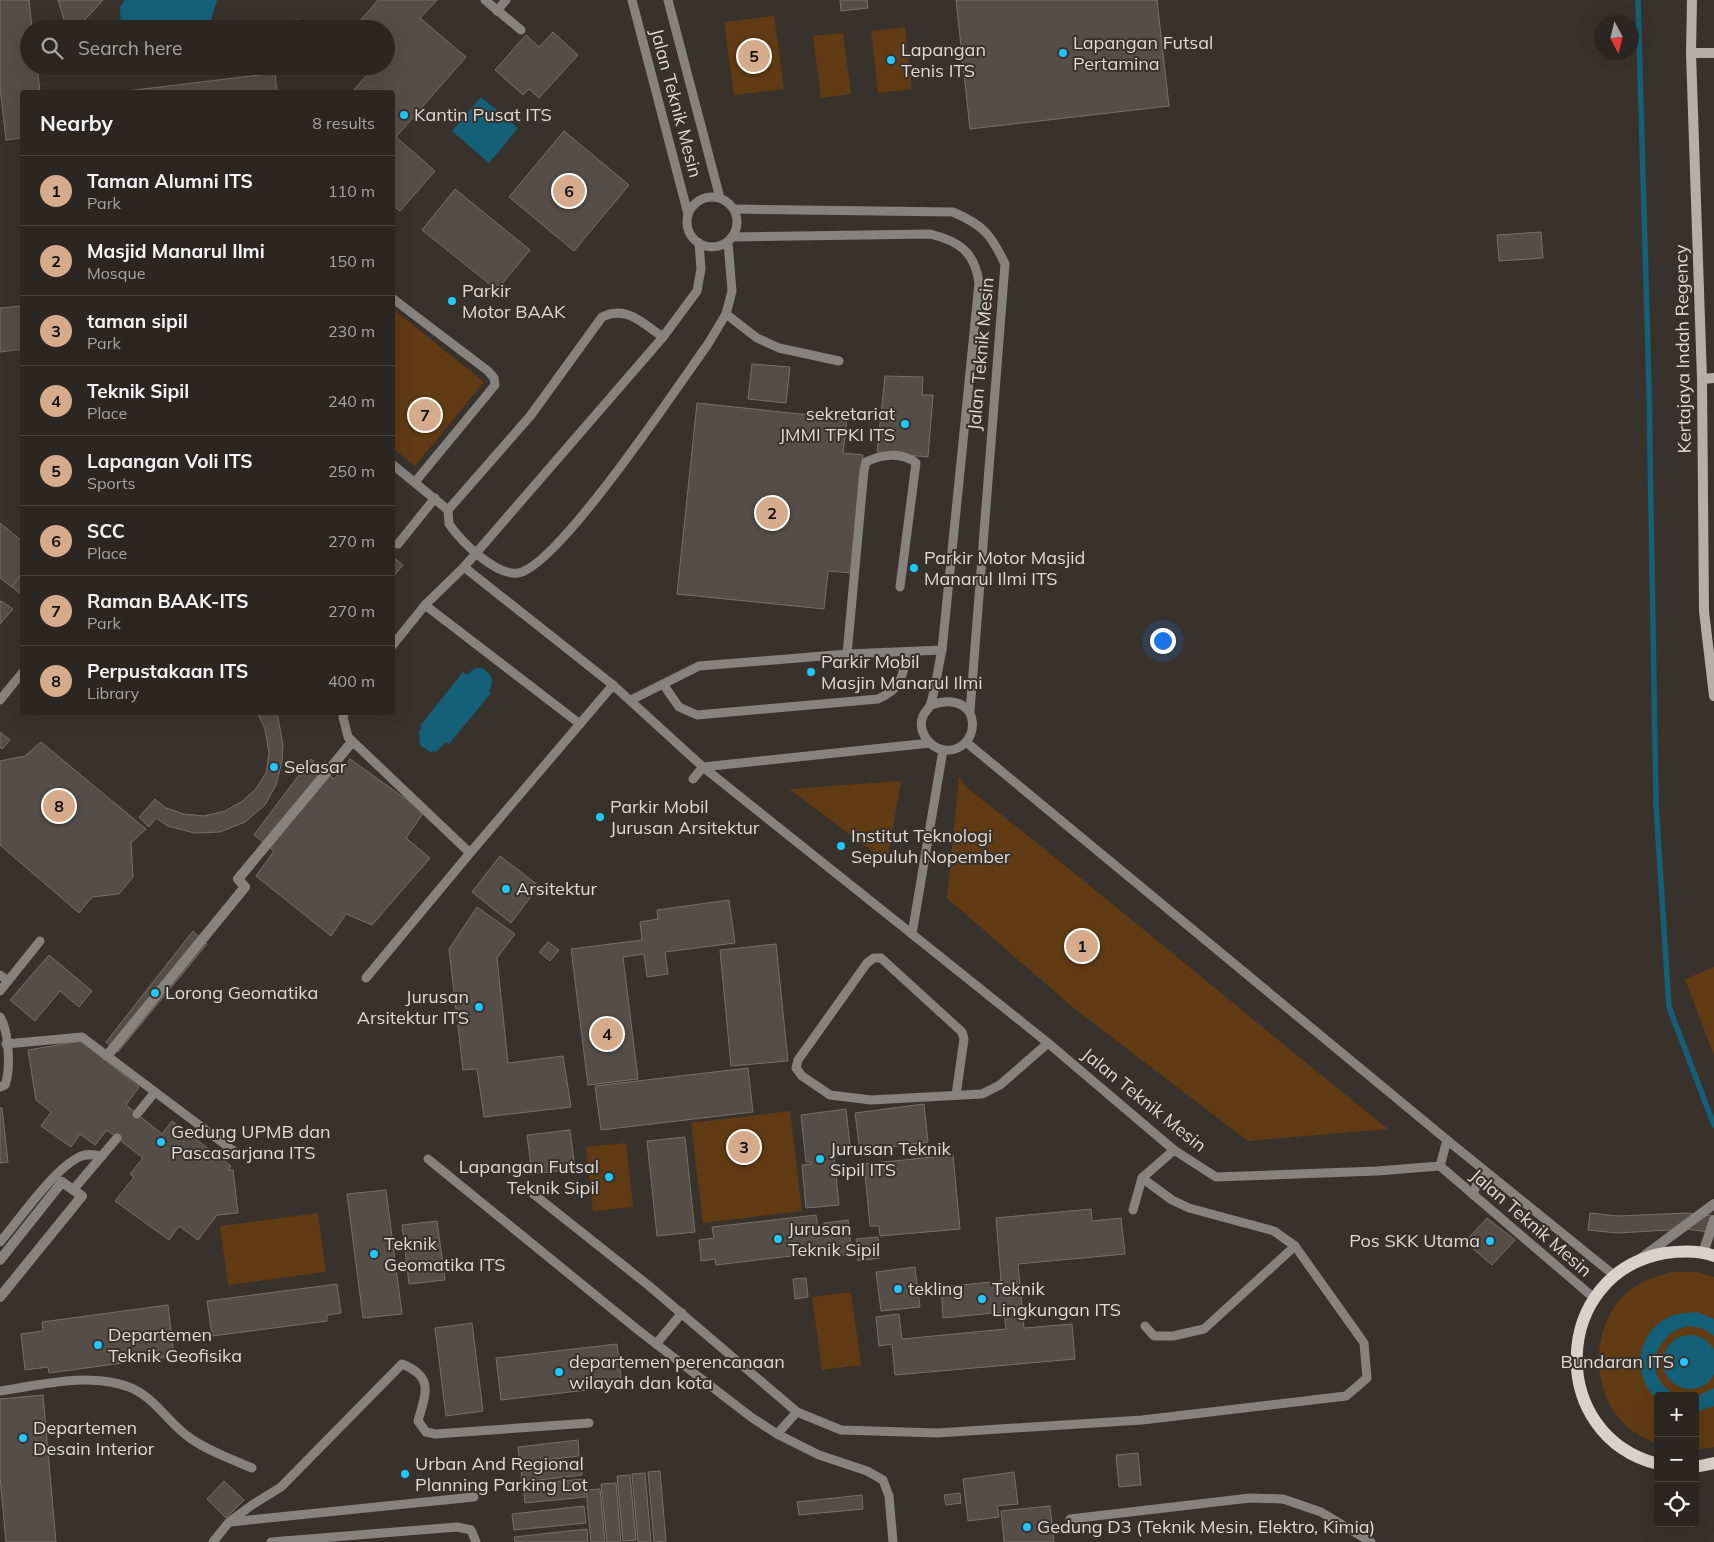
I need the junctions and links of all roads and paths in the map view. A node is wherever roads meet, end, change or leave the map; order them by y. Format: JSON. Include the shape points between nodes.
{"nodes":[{"id":1,"x":485,"y":0,"type":"edge"},
{"id":2,"x":506,"y":0,"type":"edge"},
{"id":3,"x":632,"y":0,"type":"edge"},
{"id":4,"x":668,"y":0,"type":"edge"},
{"id":5,"x":1692,"y":0,"type":"edge"},
{"id":6,"x":497,"y":11,"type":"junction"},
{"id":7,"x":521,"y":30,"type":"dead end"},
{"id":8,"x":1714,"y":52,"type":"edge"},
{"id":9,"x":1691,"y":53,"type":"junction"},
{"id":10,"x":720,"y":198,"type":"junction"},
{"id":11,"x":734,"y":209,"type":"junction"},
{"id":12,"x":688,"y":214,"type":"junction"},
{"id":13,"x":730,"y":239,"type":"junction"},
{"id":14,"x":699,"y":243,"type":"junction"},
{"id":15,"x":395,"y":300,"type":"edge"},
{"id":16,"x":726,"y":314,"type":"junction"},
{"id":17,"x":663,"y":337,"type":"junction"},
{"id":18,"x":840,"y":361,"type":"dead end"},
{"id":19,"x":1714,"y":378,"type":"edge"},
{"id":20,"x":1702,"y":379,"type":"junction"},
{"id":21,"x":395,"y":466,"type":"edge"},
{"id":22,"x":415,"y":482,"type":"junction"},
{"id":23,"x":435,"y":498,"type":"junction"},
{"id":24,"x":448,"y":510,"type":"junction"},
{"id":25,"x":398,"y":544,"type":"dead end"},
{"id":26,"x":475,"y":554,"type":"junction"},
{"id":27,"x":464,"y":567,"type":"junction"},
{"id":28,"x":900,"y":587,"type":"dead end"},
{"id":29,"x":425,"y":605,"type":"junction"},
{"id":30,"x":395,"y":642,"type":"edge"},
{"id":31,"x":942,"y":650,"type":"junction"},
{"id":32,"x":908,"y":652,"type":"junction"},
{"id":33,"x":847,"y":654,"type":"junction"},
{"id":34,"x":20,"y":675,"type":"edge"},
{"id":35,"x":663,"y":684,"type":"junction"},
{"id":36,"x":613,"y":685,"type":"junction"},
{"id":37,"x":1714,"y":696,"type":"edge"},
{"id":38,"x":0,"y":700,"type":"edge"},
{"id":39,"x":631,"y":700,"type":"junction"},
{"id":40,"x":931,"y":705,"type":"junction"},
{"id":41,"x":970,"y":711,"type":"junction"},
{"id":42,"x":344,"y":715,"type":"edge"},
{"id":43,"x":580,"y":724,"type":"junction"},
{"id":44,"x":352,"y":742,"type":"junction"},
{"id":45,"x":966,"y":742,"type":"junction"},
{"id":46,"x":930,"y":743,"type":"junction"},
{"id":47,"x":943,"y":750,"type":"junction"},
{"id":48,"x":703,"y":767,"type":"junction"},
{"id":49,"x":692,"y":778,"type":"dead end"},
{"id":50,"x":470,"y":853,"type":"junction"},
{"id":51,"x":912,"y":934,"type":"junction"},
{"id":52,"x":40,"y":942,"type":"dead end"},
{"id":53,"x":0,"y":975,"type":"edge"},
{"id":54,"x":366,"y":978,"type":"dead end"},
{"id":55,"x":8,"y":981,"type":"junction"},
{"id":56,"x":0,"y":991,"type":"edge"},
{"id":57,"x":0,"y":1017,"type":"edge"},
{"id":58,"x":1048,"y":1043,"type":"junction"},
{"id":59,"x":6,"y":1044,"type":"junction"},
{"id":60,"x":107,"y":1056,"type":"junction"},
{"id":61,"x":0,"y":1087,"type":"edge"},
{"id":62,"x":155,"y":1092,"type":"junction"},
{"id":63,"x":956,"y":1095,"type":"junction"},
{"id":64,"x":137,"y":1114,"type":"dead end"},
{"id":65,"x":117,"y":1138,"type":"dead end"},
{"id":66,"x":1446,"y":1140,"type":"junction"},
{"id":67,"x":1174,"y":1150,"type":"junction"},
{"id":68,"x":235,"y":1152,"type":"dead end"},
{"id":69,"x":102,"y":1156,"type":"junction"},
{"id":70,"x":428,"y":1159,"type":"dead end"},
{"id":71,"x":1440,"y":1166,"type":"junction"},
{"id":72,"x":1482,"y":1169,"type":"junction"},
{"id":73,"x":1142,"y":1178,"type":"junction"},
{"id":74,"x":73,"y":1190,"type":"junction"},
{"id":75,"x":531,"y":1192,"type":"dead end"},
{"id":76,"x":1472,"y":1195,"type":"junction"},
{"id":77,"x":1714,"y":1204,"type":"edge"},
{"id":78,"x":1133,"y":1210,"type":"dead end"},
{"id":79,"x":1714,"y":1220,"type":"edge"},
{"id":80,"x":0,"y":1242,"type":"edge"},
{"id":81,"x":1295,"y":1246,"type":"junction"},
{"id":82,"x":1708,"y":1254,"type":"edge"},
{"id":83,"x":0,"y":1260,"type":"edge"},
{"id":84,"x":1635,"y":1263,"type":"junction"},
{"id":85,"x":1615,"y":1276,"type":"junction"},
{"id":86,"x":0,"y":1297,"type":"edge"},
{"id":87,"x":1594,"y":1298,"type":"junction"},
{"id":88,"x":682,"y":1313,"type":"junction"},
{"id":89,"x":1146,"y":1326,"type":"dead end"},
{"id":90,"x":656,"y":1344,"type":"junction"},
{"id":91,"x":0,"y":1391,"type":"edge"},
{"id":92,"x":798,"y":1412,"type":"junction"},
{"id":93,"x":589,"y":1422,"type":"dead end"},
{"id":94,"x":777,"y":1434,"type":"junction"},
{"id":95,"x":1654,"y":1463,"type":"edge"},
{"id":96,"x":1714,"y":1463,"type":"edge"},
{"id":97,"x":1699,"y":1466,"type":"edge"},
{"id":98,"x":252,"y":1468,"type":"dead end"},
{"id":99,"x":1699,"y":1468,"type":"edge"},
{"id":100,"x":1714,"y":1470,"type":"edge"},
{"id":101,"x":474,"y":1497,"type":"dead end"},
{"id":102,"x":1070,"y":1519,"type":"dead end"},
{"id":103,"x":229,"y":1522,"type":"junction"},
{"id":104,"x":213,"y":1542,"type":"edge"},
{"id":105,"x":271,"y":1542,"type":"edge"},
{"id":106,"x":476,"y":1542,"type":"edge"},
{"id":107,"x":893,"y":1542,"type":"edge"},
{"id":108,"x":1371,"y":1542,"type":"edge"}],
"edges":[{"from":1,"to":6,"type":"lane"},
{"from":2,"to":6,"type":"lane"},
{"from":3,"to":12,"type":"lane","name":"Jalan Teknik Mesin"},
{"from":4,"to":10,"type":"lane","name":"Jalan Teknik Mesin"},
{"from":5,"to":9,"type":"street","name":"Kertajaya Indah Regency"},
{"from":6,"to":7,"type":"lane"},
{"from":8,"to":9,"type":"street"},
{"from":9,"to":20,"type":"street","name":"Kertajaya Indah Regency"},
{"from":10,"to":11,"type":"lane"},
{"from":10,"to":12,"type":"lane","name":"Jalan Teknik Mesin","via":[[707,197],[695,203]]},
{"from":11,"to":13,"type":"lane","via":[[737,228]]},
{"from":11,"to":41,"type":"lane","name":"Jalan Teknik Mesin","via":[[953,212],[977,223],[995,244],[1005,264]]},
{"from":12,"to":14,"type":"lane","name":"Jalan Teknik Mesin","via":[[687,226]]},
{"from":13,"to":14,"type":"lane","name":"Jalan Teknik Mesin","via":[[714,247]]},
{"from":13,"to":16,"type":"lane","via":[[732,291]]},
{"from":13,"to":31,"type":"lane","name":"Jalan Teknik Mesin","via":[[930,234],[949,239],[977,264],[979,283]]},
{"from":14,"to":17,"type":"lane","via":[[697,291]]},
{"from":15,"to":22,"type":"lane","via":[[488,371],[495,385]]},
{"from":16,"to":18,"type":"lane","via":[[757,338],[779,348]]},
{"from":16,"to":26,"type":"lane","via":[[708,344],[601,491],[544,558],[528,571],[515,573]]},
{"from":17,"to":24,"type":"lane","via":[[627,313],[614,311],[602,317],[531,415]]},
{"from":17,"to":26,"type":"lane"},
{"from":19,"to":20,"type":"street"},
{"from":20,"to":37,"type":"street","name":"Kertajaya Indah Regency","via":[[1704,611]]},
{"from":21,"to":22,"type":"lane"},
{"from":22,"to":23,"type":"lane"},
{"from":23,"to":24,"type":"lane"},
{"from":23,"to":25,"type":"lane"},
{"from":24,"to":26,"type":"lane","via":[[448,524]]},
{"from":26,"to":27,"type":"lane"},
{"from":27,"to":29,"type":"lane"},
{"from":27,"to":36,"type":"lane","name":"Jalan Teknik Mesin"},
{"from":28,"to":33,"type":"lane","via":[[916,463],[894,455],[876,456],[866,462],[864,470]]},
{"from":29,"to":30,"type":"lane"},
{"from":29,"to":43,"type":"lane"},
{"from":31,"to":32,"type":"lane"},
{"from":31,"to":40,"type":"lane","name":"Jalan Teknik Mesin"},
{"from":32,"to":33,"type":"lane"},
{"from":32,"to":35,"type":"lane","via":[[901,680],[894,692],[878,699],[697,716],[680,707]]},
{"from":33,"to":35,"type":"lane","via":[[699,666]]},
{"from":34,"to":38,"type":"lane"},
{"from":35,"to":39,"type":"lane"},
{"from":36,"to":39,"type":"lane","name":"Jalan Teknik Mesin"},
{"from":36,"to":43,"type":"lane"},
{"from":39,"to":48,"type":"lane","name":"Jalan Teknik Mesin"},
{"from":40,"to":41,"type":"lane","via":[[954,701]]},
{"from":40,"to":46,"type":"lane","via":[[923,716],[922,726]]},
{"from":41,"to":45,"type":"lane","via":[[972,733]]},
{"from":42,"to":44,"type":"lane"},
{"from":43,"to":50,"type":"lane"},
{"from":44,"to":50,"type":"lane"},
{"from":44,"to":60,"type":"street","via":[[238,879],[245,887]]},
{"from":45,"to":47,"type":"lane","via":[[956,749]]},
{"from":45,"to":66,"type":"lane","name":"Jalan Teknik Mesin"},
{"from":46,"to":47,"type":"lane"},
{"from":46,"to":48,"type":"lane"},
{"from":47,"to":51,"type":"lane"},
{"from":48,"to":49,"type":"lane"},
{"from":48,"to":51,"type":"lane","name":"Jalan Teknik Mesin"},
{"from":50,"to":54,"type":"lane"},
{"from":51,"to":58,"type":"lane","name":"Jalan Teknik Mesin"},
{"from":52,"to":55,"type":"lane"},
{"from":53,"to":55,"type":"lane"},
{"from":55,"to":56,"type":"lane"},
{"from":57,"to":59,"type":"lane","via":[[6,1029]]},
{"from":58,"to":63,"type":"lane","via":[[1000,1086],[982,1094]]},
{"from":58,"to":67,"type":"lane","name":"Jalan Teknik Mesin"},
{"from":59,"to":60,"type":"lane","via":[[82,1038]]},
{"from":59,"to":61,"type":"lane","via":[[9,1075]]},
{"from":60,"to":62,"type":"lane"},
{"from":62,"to":64,"type":"lane"},
{"from":62,"to":68,"type":"lane"},
{"from":63,"to":63,"type":"lane","via":[[964,1039],[962,1032],[881,958],[867,963],[798,1060],[796,1068],[802,1076],[830,1095],[871,1100]]},
{"from":65,"to":69,"type":"lane"},
{"from":66,"to":71,"type":"lane"},
{"from":66,"to":72,"type":"lane","name":"Jalan Teknik Mesin"},
{"from":67,"to":71,"type":"lane","name":"Jalan Teknik Mesin","via":[[1216,1177]]},
{"from":67,"to":73,"type":"lane"},
{"from":69,"to":74,"type":"lane"},
{"from":69,"to":80,"type":"lane","via":[[88,1154],[78,1157],[55,1177]]},
{"from":70,"to":90,"type":"lane"},
{"from":71,"to":76,"type":"lane","name":"Jalan Teknik Mesin"},
{"from":72,"to":76,"type":"lane"},
{"from":72,"to":85,"type":"lane","name":"Jalan Teknik Mesin"},
{"from":73,"to":78,"type":"lane"},
{"from":73,"to":81,"type":"lane","via":[[1189,1208],[1274,1231]]},
{"from":74,"to":83,"type":"street","via":[[62,1182]]},
{"from":74,"to":86,"type":"street","via":[[82,1196]]},
{"from":75,"to":88,"type":"lane"},
{"from":76,"to":87,"type":"lane","name":"Jalan Teknik Mesin"},
{"from":77,"to":84,"type":"street"},
{"from":79,"to":82,"type":"street"},
{"from":81,"to":89,"type":"lane","via":[[1204,1329],[1173,1336],[1154,1336]]},
{"from":81,"to":92,"type":"lane","via":[[1364,1343],[1367,1378],[1346,1396],[1142,1420],[937,1433],[842,1430]]},
{"from":82,"to":84,"type":"main road","via":[[1674,1252]]},
{"from":84,"to":85,"type":"main road"},
{"from":85,"to":87,"type":"main road"},
{"from":87,"to":95,"type":"main road","via":[[1577,1339],[1575,1369],[1582,1398],[1600,1428],[1620,1447]]},
{"from":88,"to":90,"type":"lane"},
{"from":88,"to":92,"type":"lane"},
{"from":90,"to":94,"type":"lane"},
{"from":91,"to":98,"type":"lane","via":[[87,1379],[128,1387],[157,1406],[189,1438]]},
{"from":92,"to":94,"type":"lane"},
{"from":93,"to":103,"type":"lane","via":[[435,1434],[426,1432],[418,1421],[426,1382],[417,1370],[402,1364],[282,1486]]},
{"from":94,"to":107,"type":"lane","via":[[819,1455],[868,1471],[883,1480],[889,1496]]},
{"from":96,"to":97,"type":"main road"},
{"from":99,"to":100,"type":"main road"},
{"from":101,"to":103,"type":"lane"},
{"from":102,"to":108,"type":"lane","via":[[1250,1498],[1283,1499],[1320,1512]]},
{"from":103,"to":104,"type":"lane"},
{"from":105,"to":106,"type":"lane","via":[[457,1526],[471,1530]]}]}
